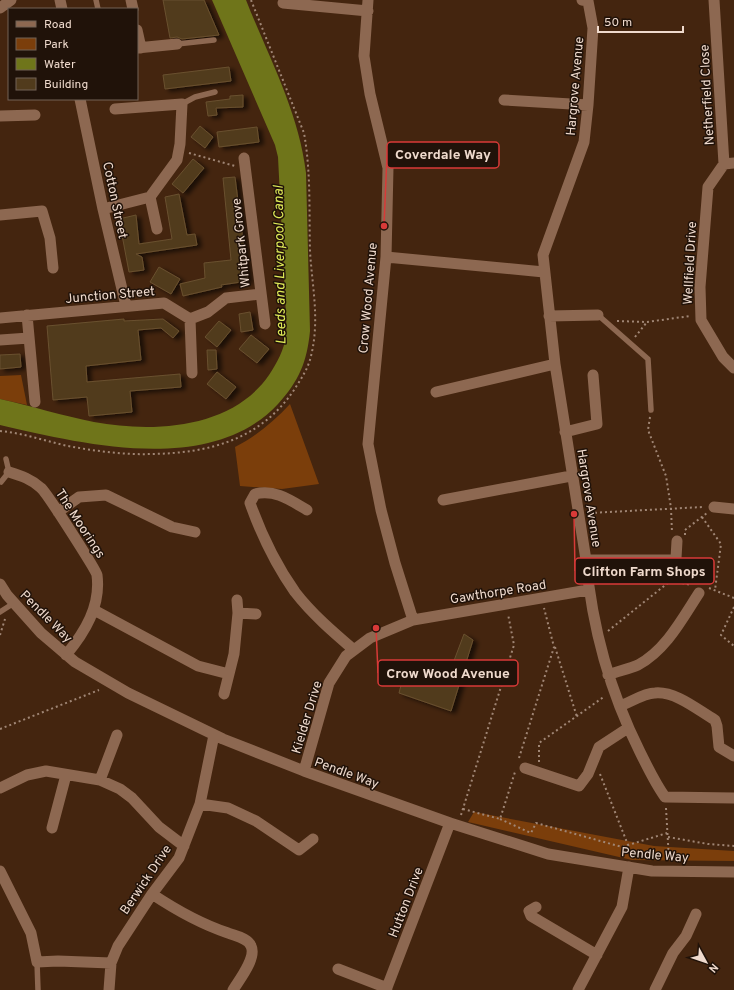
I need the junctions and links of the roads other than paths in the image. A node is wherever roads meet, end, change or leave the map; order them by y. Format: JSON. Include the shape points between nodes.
{"nodes":[{"id":1,"x":11,"y":0,"type":"edge"},
{"id":2,"x":582,"y":0,"type":"edge"},
{"id":3,"x":714,"y":0,"type":"edge"},
{"id":4,"x":283,"y":3,"type":"dead end"},
{"id":5,"x":368,"y":5,"type":"edge"},
{"id":6,"x":0,"y":8,"type":"edge"},
{"id":7,"x":214,"y":40,"type":"dead end"},
{"id":8,"x":177,"y":44,"type":"joint"},
{"id":9,"x":139,"y":48,"type":"edge"},
{"id":10,"x":215,"y":92,"type":"dead end"},
{"id":11,"x":80,"y":100,"type":"edge"},
{"id":12,"x":504,"y":100,"type":"dead end"},
{"id":13,"x":182,"y":104,"type":"junction"},
{"id":14,"x":588,"y":105,"type":"junction"},
{"id":15,"x":115,"y":109,"type":"dead end"},
{"id":16,"x":35,"y":115,"type":"dead end"},
{"id":17,"x":0,"y":116,"type":"edge"},
{"id":18,"x":245,"y":163,"type":"road end"},
{"id":19,"x":729,"y":163,"type":"edge"},
{"id":20,"x":150,"y":197,"type":"junction"},
{"id":21,"x":103,"y":209,"type":"junction"},
{"id":22,"x":0,"y":215,"type":"edge"},
{"id":23,"x":157,"y":230,"type":"dead end"},
{"id":24,"x":386,"y":257,"type":"junction"},
{"id":25,"x":53,"y":268,"type":"dead end"},
{"id":26,"x":544,"y":272,"type":"junction"},
{"id":27,"x":260,"y":294,"type":"junction"},
{"id":28,"x":126,"y":306,"type":"junction"},
{"id":29,"x":27,"y":315,"type":"junction"},
{"id":30,"x":549,"y":316,"type":"junction"},
{"id":31,"x":0,"y":318,"type":"edge"},
{"id":32,"x":601,"y":318,"type":"joint"},
{"id":33,"x":190,"y":319,"type":"junction"},
{"id":34,"x":265,"y":324,"type":"dead end"},
{"id":35,"x":29,"y":338,"type":"junction"},
{"id":36,"x":0,"y":340,"type":"edge"},
{"id":37,"x":555,"y":364,"type":"junction"},
{"id":38,"x":734,"y":368,"type":"edge"},
{"id":39,"x":192,"y":373,"type":"dead end"},
{"id":40,"x":593,"y":375,"type":"dead end"},
{"id":41,"x":436,"y":392,"type":"dead end"},
{"id":42,"x":35,"y":402,"type":"dead end"},
{"id":43,"x":651,"y":410,"type":"road end"},
{"id":44,"x":565,"y":432,"type":"junction"},
{"id":45,"x":6,"y":460,"type":"dead end"},
{"id":46,"x":9,"y":472,"type":"junction"},
{"id":47,"x":571,"y":476,"type":"junction"},
{"id":48,"x":1,"y":482,"type":"edge"},
{"id":49,"x":443,"y":500,"type":"dead end"},
{"id":50,"x":714,"y":507,"type":"road end"},
{"id":51,"x":734,"y":509,"type":"edge"},
{"id":52,"x":307,"y":510,"type":"dead end"},
{"id":53,"x":58,"y":512,"type":"junction"},
{"id":54,"x":195,"y":532,"type":"dead end"},
{"id":55,"x":677,"y":541,"type":"road end"},
{"id":56,"x":586,"y":560,"type":"junction"},
{"id":57,"x":675,"y":560,"type":"junction"},
{"id":58,"x":675,"y":575,"type":"road end"},
{"id":59,"x":0,"y":584,"type":"edge"},
{"id":60,"x":588,"y":590,"type":"junction"},
{"id":61,"x":699,"y":593,"type":"dead end"},
{"id":62,"x":237,"y":600,"type":"dead end"},
{"id":63,"x":14,"y":603,"type":"junction"},
{"id":64,"x":94,"y":610,"type":"junction"},
{"id":65,"x":2,"y":611,"type":"edge"},
{"id":66,"x":238,"y":613,"type":"junction"},
{"id":67,"x":256,"y":614,"type":"dead end"},
{"id":68,"x":413,"y":620,"type":"junction"},
{"id":69,"x":354,"y":650,"type":"junction"},
{"id":70,"x":66,"y":655,"type":"junction"},
{"id":71,"x":229,"y":674,"type":"junction"},
{"id":72,"x":608,"y":674,"type":"junction"},
{"id":73,"x":224,"y":694,"type":"dead end"},
{"id":74,"x":620,"y":706,"type":"junction"},
{"id":75,"x":628,"y":728,"type":"junction"},
{"id":76,"x":117,"y":735,"type":"dead end"},
{"id":77,"x":214,"y":735,"type":"junction"},
{"id":78,"x":734,"y":756,"type":"edge"},
{"id":79,"x":520,"y":765,"type":"road end"},
{"id":80,"x":304,"y":771,"type":"junction"},
{"id":81,"x":66,"y":775,"type":"junction"},
{"id":82,"x":100,"y":780,"type":"junction"},
{"id":83,"x":0,"y":788,"type":"edge"},
{"id":84,"x":734,"y":798,"type":"edge"},
{"id":85,"x":200,"y":804,"type":"junction"},
{"id":86,"x":453,"y":824,"type":"junction"},
{"id":87,"x":52,"y":828,"type":"dead end"},
{"id":88,"x":313,"y":839,"type":"dead end"},
{"id":89,"x":184,"y":846,"type":"junction"},
{"id":90,"x":629,"y":867,"type":"junction"},
{"id":91,"x":0,"y":871,"type":"edge"},
{"id":92,"x":734,"y":872,"type":"edge"},
{"id":93,"x":152,"y":894,"type":"junction"},
{"id":94,"x":536,"y":906,"type":"dead end"},
{"id":95,"x":696,"y":914,"type":"dead end"},
{"id":96,"x":597,"y":955,"type":"junction"},
{"id":97,"x":37,"y":962,"type":"junction"},
{"id":98,"x":111,"y":963,"type":"junction"},
{"id":99,"x":338,"y":969,"type":"dead end"},
{"id":100,"x":386,"y":989,"type":"edge"},
{"id":101,"x":38,"y":990,"type":"edge"},
{"id":102,"x":110,"y":990,"type":"edge"},
{"id":103,"x":233,"y":990,"type":"edge"},
{"id":104,"x":578,"y":990,"type":"edge"},
{"id":105,"x":655,"y":990,"type":"edge"}],
"edges":[{"from":1,"to":6,"type":"street"},
{"from":2,"to":14,"type":"street","name":"Hargrove Avenue","via":[[588,1],[593,28]]},
{"from":3,"to":19,"type":"street","name":"Netherfield Close"},
{"from":4,"to":5,"type":"street"},
{"from":5,"to":24,"type":"street","name":"Crow Wood Avenue","via":[[364,56],[370,94],[388,168]]},
{"from":7,"to":8,"type":"lane"},
{"from":8,"to":9,"type":"street"},
{"from":10,"to":13,"type":"lane"},
{"from":11,"to":21,"type":"street","name":"Cotton Street"},
{"from":12,"to":14,"type":"street"},
{"from":13,"to":15,"type":"street"},
{"from":13,"to":20,"type":"street","via":[[177,160]]},
{"from":14,"to":26,"type":"street","name":"Hargrove Avenue","via":[[584,142],[543,255]]},
{"from":16,"to":17,"type":"street"},
{"from":18,"to":27,"type":"street","name":"Whitpark Grove"},
{"from":19,"to":38,"type":"street","name":"Wellfield Drive","via":[[708,186],[700,287],[702,320],[723,357]]},
{"from":20,"to":21,"type":"street"},
{"from":20,"to":23,"type":"street"},
{"from":21,"to":28,"type":"street","name":"Cotton Street"},
{"from":22,"to":25,"type":"street","via":[[42,211],[50,238]]},
{"from":24,"to":26,"type":"street"},
{"from":24,"to":68,"type":"street","name":"Crow Wood Avenue","via":[[368,444],[381,510]]},
{"from":26,"to":30,"type":"street","name":"Hargrove Avenue"},
{"from":27,"to":33,"type":"street","via":[[226,298],[208,312]]},
{"from":27,"to":34,"type":"street","name":"Whitpark Grove"},
{"from":28,"to":29,"type":"street","name":"Junction Street"},
{"from":28,"to":33,"type":"street","name":"Junction Street","via":[[164,302]]},
{"from":29,"to":31,"type":"street","name":"Junction Street"},
{"from":29,"to":35,"type":"street"},
{"from":30,"to":32,"type":"street"},
{"from":30,"to":37,"type":"street","name":"Hargrove Avenue"},
{"from":32,"to":43,"type":"lane","via":[[648,359]]},
{"from":33,"to":39,"type":"street"},
{"from":35,"to":36,"type":"street"},
{"from":35,"to":42,"type":"street"},
{"from":37,"to":41,"type":"street"},
{"from":37,"to":44,"type":"street","name":"Hargrove Avenue"},
{"from":40,"to":44,"type":"street","via":[[597,424]]},
{"from":44,"to":47,"type":"street","name":"Hargrove Avenue"},
{"from":45,"to":46,"type":"lane"},
{"from":46,"to":48,"type":"lane"},
{"from":46,"to":53,"type":"street","name":"The Moorings","via":[[28,478],[43,489]]},
{"from":47,"to":49,"type":"street"},
{"from":47,"to":56,"type":"street","name":"Hargrove Avenue"},
{"from":50,"to":51,"type":"street"},
{"from":52,"to":69,"type":"street","via":[[287,498],[269,492],[255,494],[250,503],[262,536],[296,592],[322,622]]},
{"from":53,"to":54,"type":"street","via":[[79,497],[106,495],[172,527]]},
{"from":53,"to":64,"type":"street","name":"The Moorings","via":[[97,573]]},
{"from":55,"to":57,"type":"street"},
{"from":56,"to":57,"type":"street"},
{"from":56,"to":60,"type":"street","name":"Hargrove Avenue"},
{"from":57,"to":58,"type":"street"},
{"from":59,"to":63,"type":"street","name":"Pendle Way"},
{"from":60,"to":68,"type":"street","name":"Gawthorpe Road"},
{"from":60,"to":72,"type":"street","name":"Hargrove Avenue"},
{"from":61,"to":72,"type":"street","via":[[657,651],[637,665]]},
{"from":62,"to":66,"type":"street"},
{"from":63,"to":65,"type":"lane"},
{"from":63,"to":70,"type":"street","name":"Pendle Way","via":[[41,633]]},
{"from":64,"to":70,"type":"street","name":"The Moorings","via":[[80,638]]},
{"from":64,"to":71,"type":"street","via":[[198,666]]},
{"from":66,"to":67,"type":"street"},
{"from":66,"to":71,"type":"street"},
{"from":68,"to":69,"type":"street","name":"Kielder Drive","via":[[370,638]]},
{"from":69,"to":80,"type":"street","name":"Kielder Drive","via":[[346,656],[330,684]]},
{"from":70,"to":77,"type":"street","name":"Pendle Way","via":[[112,684]]},
{"from":71,"to":73,"type":"street"},
{"from":72,"to":74,"type":"street","name":"Hargrove Avenue"},
{"from":74,"to":75,"type":"street","name":"Hargrove Avenue"},
{"from":74,"to":78,"type":"street","via":[[655,693],[678,699],[715,720],[719,747]]},
{"from":75,"to":79,"type":"street","via":[[599,747],[588,774],[579,786]]},
{"from":75,"to":84,"type":"street","name":"Hargrove Avenue","via":[[656,785],[665,797]]},
{"from":76,"to":82,"type":"street"},
{"from":77,"to":80,"type":"street","name":"Pendle Way"},
{"from":77,"to":85,"type":"street","name":"Berwick Drive"},
{"from":80,"to":86,"type":"street","name":"Pendle Way"},
{"from":81,"to":82,"type":"street"},
{"from":81,"to":83,"type":"street","via":[[46,771],[27,775]]},
{"from":81,"to":87,"type":"street"},
{"from":82,"to":89,"type":"street","via":[[132,798],[159,827]]},
{"from":85,"to":88,"type":"street","via":[[228,808],[256,821],[299,850]]},
{"from":85,"to":89,"type":"street","name":"Berwick Drive"},
{"from":86,"to":90,"type":"street","name":"Pendle Way","via":[[548,854]]},
{"from":86,"to":100,"type":"street","name":"Hutton Drive"},
{"from":89,"to":93,"type":"street","name":"Berwick Drive","via":[[179,858]]},
{"from":90,"to":92,"type":"street","name":"Pendle Way","via":[[670,871]]},
{"from":90,"to":96,"type":"street","via":[[622,907]]},
{"from":91,"to":97,"type":"street","via":[[30,933]]},
{"from":93,"to":98,"type":"street","name":"Berwick Drive","via":[[127,931]]},
{"from":93,"to":103,"type":"street","via":[[177,911],[244,939],[251,946],[253,956]]},
{"from":94,"to":96,"type":"street","via":[[529,911],[531,916]]},
{"from":95,"to":105,"type":"street","via":[[686,936],[672,953]]},
{"from":96,"to":104,"type":"street"},
{"from":97,"to":98,"type":"street"},
{"from":97,"to":101,"type":"lane"},
{"from":98,"to":102,"type":"street","name":"Berwick Drive"},
{"from":99,"to":100,"type":"street"}]}
